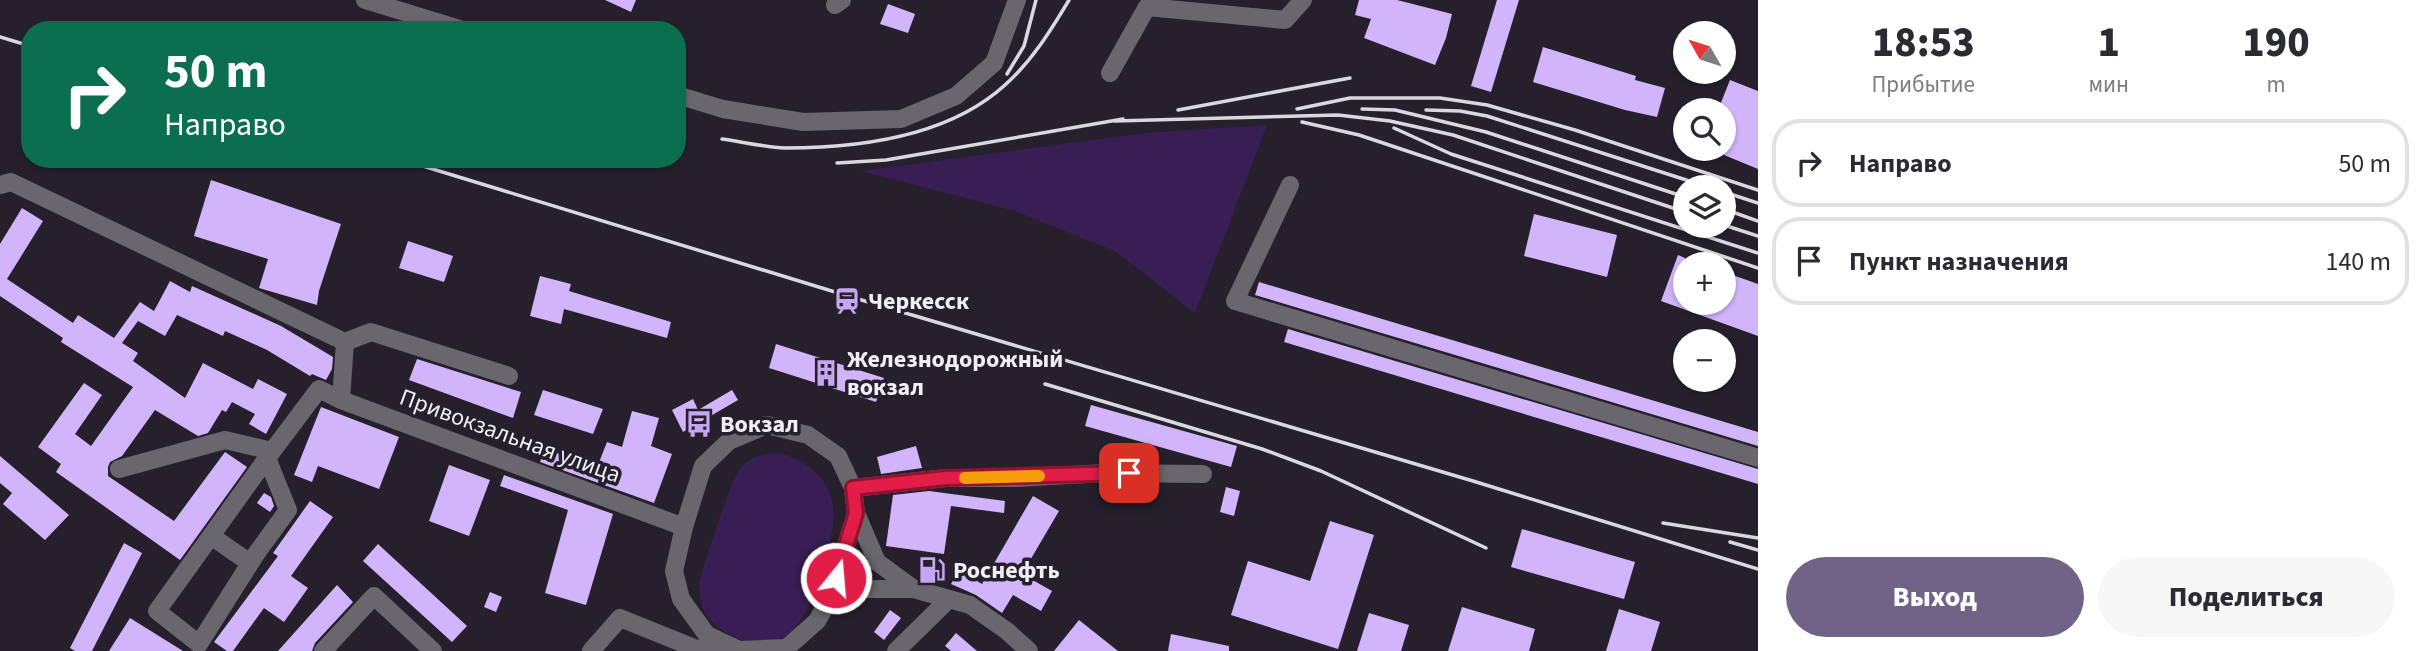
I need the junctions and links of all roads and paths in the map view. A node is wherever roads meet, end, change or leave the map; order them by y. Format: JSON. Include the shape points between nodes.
{"nodes":[{"id":1,"x":365,"y":0,"type":"edge"},
{"id":2,"x":1017,"y":0,"type":"edge"},
{"id":3,"x":1303,"y":0,"type":"edge"},
{"id":4,"x":434,"y":21,"type":"edge"},
{"id":5,"x":1110,"y":73,"type":"dead end"},
{"id":6,"x":686,"y":98,"type":"edge"},
{"id":7,"x":0,"y":185,"type":"edge"},
{"id":8,"x":1290,"y":185,"type":"dead end"},
{"id":9,"x":345,"y":342,"type":"junction"},
{"id":10,"x":509,"y":376,"type":"dead end"},
{"id":11,"x":341,"y":400,"type":"junction"},
{"id":12,"x":269,"y":455,"type":"junction"},
{"id":13,"x":1758,"y":458,"type":"edge"},
{"id":14,"x":119,"y":469,"type":"dead end"},
{"id":15,"x":1203,"y":474,"type":"dead end"},
{"id":16,"x":853,"y":488,"type":"junction"},
{"id":17,"x":856,"y":513,"type":"junction"},
{"id":18,"x":684,"y":527,"type":"junction"},
{"id":19,"x":211,"y":536,"type":"junction"},
{"id":20,"x":250,"y":564,"type":"junction"},
{"id":21,"x":914,"y":589,"type":"junction"},
{"id":22,"x":830,"y":598,"type":"junction"},
{"id":23,"x":948,"y":600,"type":"junction"},
{"id":24,"x":707,"y":646,"type":"edge"},
{"id":25,"x":785,"y":650,"type":"edge"},
{"id":26,"x":323,"y":651,"type":"edge"},
{"id":27,"x":433,"y":651,"type":"edge"},
{"id":28,"x":590,"y":651,"type":"edge"},
{"id":29,"x":896,"y":651,"type":"edge"},
{"id":30,"x":1029,"y":651,"type":"edge"}],
"edges":[{"from":1,"to":4,"type":"street"},
{"from":2,"to":6,"type":"street","via":[[994,63],[956,96],[901,119],[803,122],[723,109]]},
{"from":3,"to":5,"type":"street","via":[[1286,20],[1147,7]]},
{"from":7,"to":9,"type":"street","via":[[10,182]]},
{"from":8,"to":13,"type":"street","via":[[1235,301]]},
{"from":9,"to":10,"type":"street","via":[[371,332]]},
{"from":9,"to":11,"type":"street"},
{"from":11,"to":12,"type":"street","name":"Привокзальная улица","via":[[319,389]]},
{"from":11,"to":18,"type":"street","name":"Привокзальная улица"},
{"from":12,"to":14,"type":"street","via":[[225,440]]},
{"from":12,"to":19,"type":"street"},
{"from":12,"to":20,"type":"street","via":[[288,510]]},
{"from":15,"to":16,"type":"street","via":[[1105,472],[946,478]]},
{"from":16,"to":17,"type":"street"},
{"from":16,"to":18,"type":"street","via":[[838,456],[807,435],[767,425],[729,441],[703,466]]},
{"from":17,"to":21,"type":"street","via":[[877,562]]},
{"from":17,"to":22,"type":"street"},
{"from":18,"to":24,"type":"street","via":[[674,571],[681,598]]},
{"from":19,"to":20,"type":"street"},
{"from":19,"to":20,"type":"street","via":[[157,611],[199,644]]},
{"from":21,"to":22,"type":"street","via":[[863,589]]},
{"from":21,"to":23,"type":"street"},
{"from":22,"to":25,"type":"street","via":[[817,621]]},
{"from":23,"to":29,"type":"street"},
{"from":23,"to":30,"type":"street","via":[[970,605]]},
{"from":24,"to":25,"type":"street"},
{"from":24,"to":28,"type":"street","via":[[620,618]]},
{"from":26,"to":27,"type":"street","via":[[374,596]]}]}
